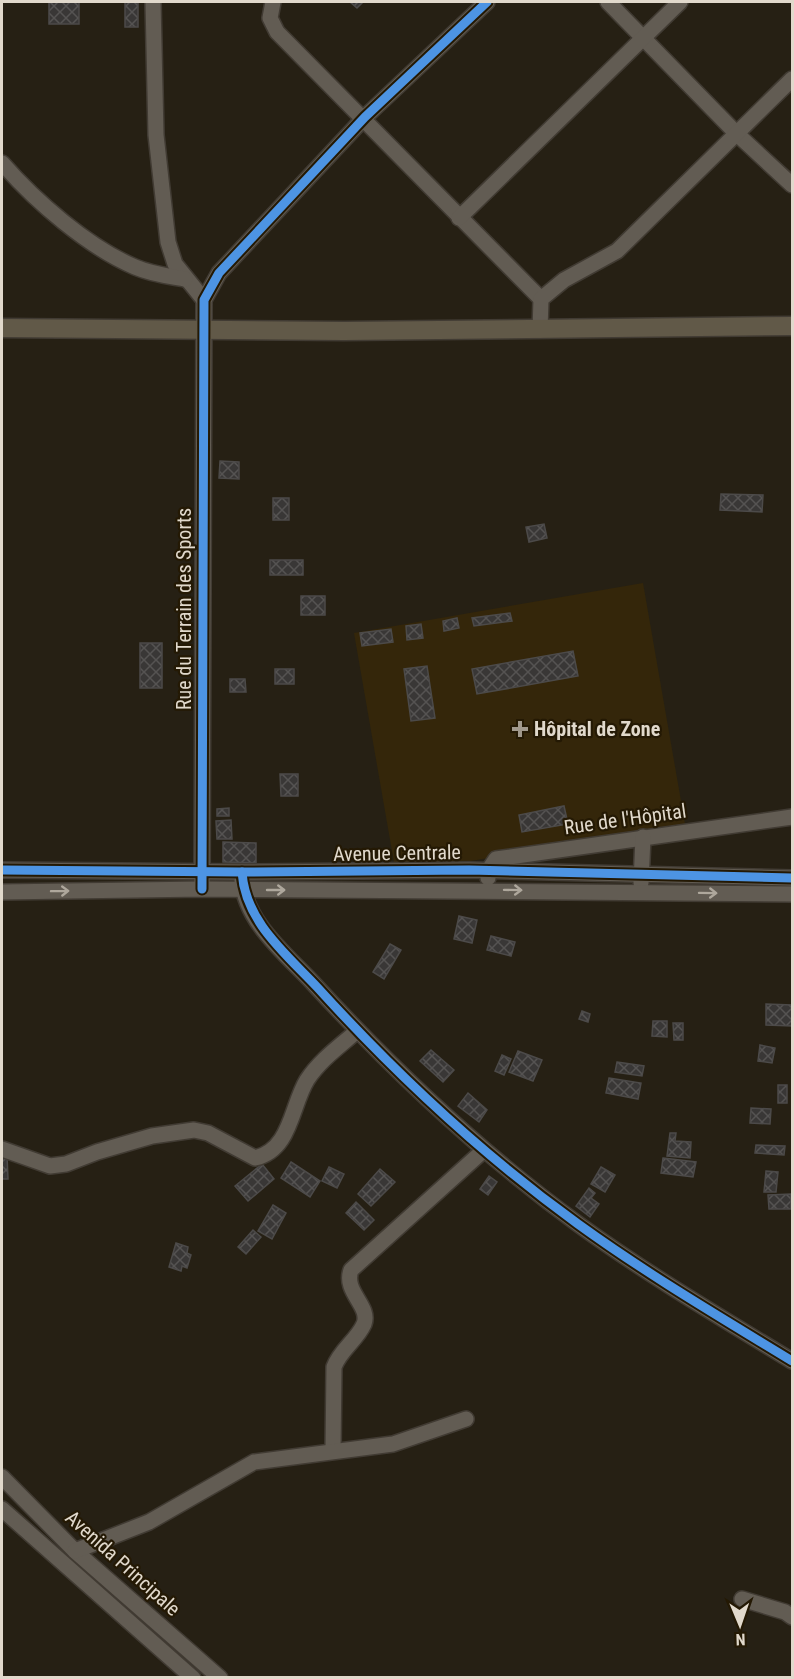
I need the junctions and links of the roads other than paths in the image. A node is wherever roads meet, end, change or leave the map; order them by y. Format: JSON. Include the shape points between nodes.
{"nodes":[{"id":1,"x":153,"y":2,"type":"edge"},
{"id":2,"x":273,"y":2,"type":"edge"},
{"id":3,"x":487,"y":2,"type":"edge"},
{"id":4,"x":608,"y":2,"type":"edge"},
{"id":5,"x":680,"y":2,"type":"edge"},
{"id":6,"x":643,"y":39,"type":"junction"},
{"id":7,"x":792,"y":79,"type":"edge"},
{"id":8,"x":365,"y":117,"type":"junction"},
{"id":9,"x":737,"y":134,"type":"junction"},
{"id":10,"x":2,"y":163,"type":"edge"},
{"id":11,"x":792,"y":185,"type":"edge"},
{"id":12,"x":459,"y":218,"type":"junction"},
{"id":13,"x":185,"y":279,"type":"junction"},
{"id":14,"x":541,"y":299,"type":"junction"},
{"id":15,"x":204,"y":300,"type":"junction"},
{"id":16,"x":792,"y":326,"type":"edge"},
{"id":17,"x":2,"y":328,"type":"edge"},
{"id":18,"x":202,"y":329,"type":"junction"},
{"id":19,"x":540,"y":330,"type":"junction"},
{"id":20,"x":792,"y":817,"type":"edge"},
{"id":21,"x":643,"y":837,"type":"junction"},
{"id":22,"x":2,"y":870,"type":"edge"},
{"id":23,"x":488,"y":871,"type":"junction"},
{"id":24,"x":202,"y":872,"type":"junction"},
{"id":25,"x":242,"y":873,"type":"junction"},
{"id":26,"x":640,"y":874,"type":"junction"},
{"id":27,"x":792,"y":878,"type":"edge"},
{"id":28,"x":202,"y":889,"type":"junction"},
{"id":29,"x":243,"y":890,"type":"junction"},
{"id":30,"x":487,"y":890,"type":"junction"},
{"id":31,"x":2,"y":892,"type":"edge"},
{"id":32,"x":642,"y":892,"type":"junction"},
{"id":33,"x":792,"y":894,"type":"edge"},
{"id":34,"x":357,"y":1031,"type":"junction"},
{"id":35,"x":2,"y":1149,"type":"edge"},
{"id":36,"x":484,"y":1150,"type":"junction"},
{"id":37,"x":792,"y":1361,"type":"edge"},
{"id":38,"x":466,"y":1419,"type":"dead end"},
{"id":39,"x":333,"y":1451,"type":"junction"},
{"id":40,"x":2,"y":1478,"type":"edge"},
{"id":41,"x":2,"y":1509,"type":"edge"},
{"id":42,"x":75,"y":1551,"type":"junction"},
{"id":43,"x":742,"y":1599,"type":"dead end"},
{"id":44,"x":792,"y":1617,"type":"edge"},
{"id":45,"x":193,"y":1677,"type":"edge"},
{"id":46,"x":220,"y":1677,"type":"edge"}],
"edges":[{"from":1,"to":13,"type":"street","via":[[156,135],[163,207],[168,242]]},
{"from":2,"to":8,"type":"street","via":[[270,18],[277,32]]},
{"from":3,"to":8,"type":"street"},
{"from":4,"to":6,"type":"street"},
{"from":5,"to":6,"type":"street"},
{"from":6,"to":9,"type":"street"},
{"from":6,"to":12,"type":"street"},
{"from":7,"to":9,"type":"street"},
{"from":8,"to":12,"type":"street"},
{"from":8,"to":15,"type":"street","via":[[219,273]]},
{"from":9,"to":11,"type":"street"},
{"from":9,"to":14,"type":"street","via":[[616,251],[564,280]]},
{"from":10,"to":13,"type":"street","via":[[47,210],[90,240],[150,273]]},
{"from":12,"to":14,"type":"street"},
{"from":13,"to":15,"type":"street"},
{"from":14,"to":19,"type":"street"},
{"from":15,"to":18,"type":"street","name":"Rue du Terrain des Sports"},
{"from":16,"to":19,"type":"main road"},
{"from":17,"to":18,"type":"main road"},
{"from":18,"to":19,"type":"main road"},
{"from":18,"to":24,"type":"street","name":"Rue du Terrain des Sports"},
{"from":20,"to":21,"type":"street","name":"Rue de l'Hôpital"},
{"from":21,"to":23,"type":"street","name":"Rue de l'Hôpital","via":[[496,859]]},
{"from":21,"to":26,"type":"street"},
{"from":22,"to":24,"type":"street","name":"Avenue Centrale"},
{"from":23,"to":25,"type":"street","name":"Avenue Centrale"},
{"from":23,"to":26,"type":"street","name":"Avenue Centrale"},
{"from":23,"to":30,"type":"street"},
{"from":24,"to":25,"type":"street","name":"Avenue Centrale"},
{"from":24,"to":28,"type":"street","name":"Rue du Terrain des Sports"},
{"from":25,"to":29,"type":"street"},
{"from":26,"to":27,"type":"street","name":"Avenue Centrale"},
{"from":26,"to":32,"type":"street"},
{"from":28,"to":29,"type":"street","name":"Avenue Centrale"},
{"from":31,"to":28,"type":"street","name":"Avenue Centrale","one_way":true},
{"from":29,"to":30,"type":"street","name":"Avenue Centrale","one_way":true},
{"from":29,"to":34,"type":"street","via":[[255,919]]},
{"from":30,"to":32,"type":"street","name":"Avenue Centrale","one_way":true},
{"from":32,"to":33,"type":"street","name":"Avenue Centrale","one_way":true},
{"from":34,"to":35,"type":"street","via":[[316,1068],[306,1082],[286,1131],[266,1156],[255,1158],[208,1133],[194,1131],[152,1136],[50,1166]]},
{"from":34,"to":36,"type":"street"},
{"from":36,"to":37,"type":"street","via":[[630,1260]]},
{"from":36,"to":39,"type":"street","via":[[351,1270],[349,1284],[365,1315],[364,1323],[334,1367]]},
{"from":38,"to":39,"type":"street","via":[[393,1444]]},
{"from":39,"to":42,"type":"street","via":[[254,1462],[148,1522]]},
{"from":40,"to":42,"type":"street","name":"Avenida Principale"},
{"from":41,"to":45,"type":"street","name":"Avenida Principale"},
{"from":42,"to":46,"type":"street","name":"Avenida Principale"},
{"from":43,"to":44,"type":"street"}]}
